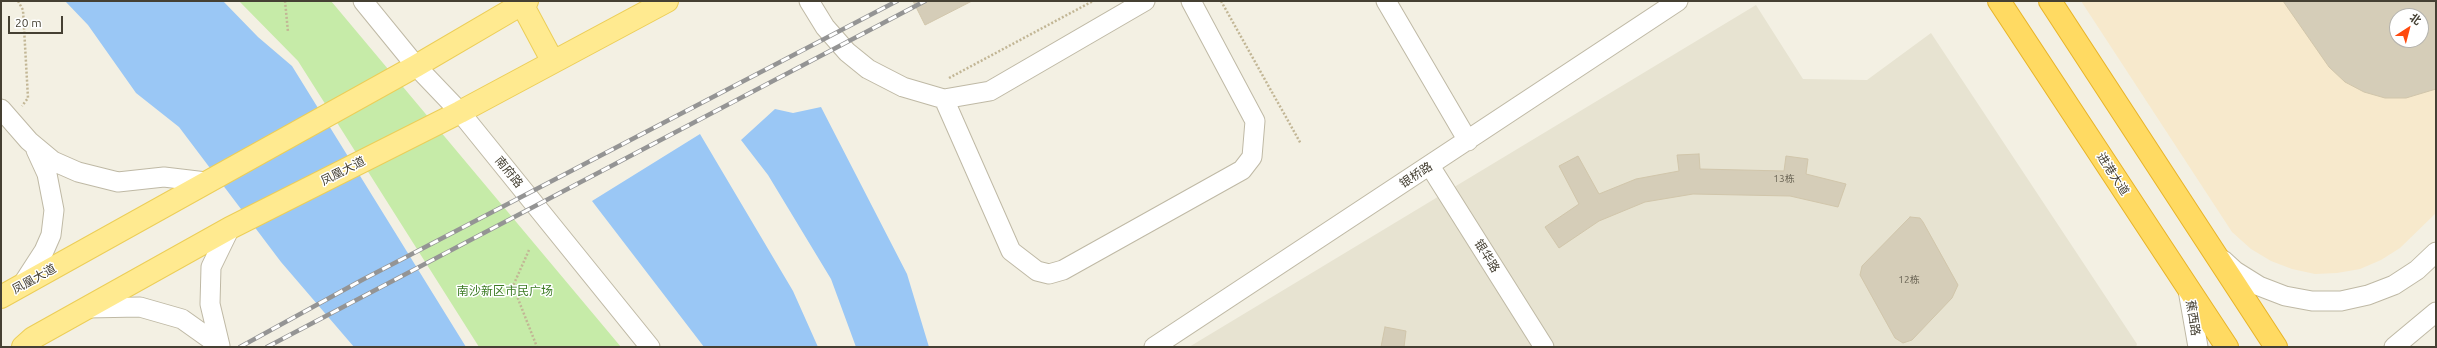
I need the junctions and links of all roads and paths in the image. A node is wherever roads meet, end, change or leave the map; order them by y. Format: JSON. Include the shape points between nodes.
{"nodes":[{"id":1,"x":18,"y":1,"type":"edge"},
{"id":2,"x":285,"y":1,"type":"edge"},
{"id":3,"x":363,"y":1,"type":"edge"},
{"id":4,"x":667,"y":1,"type":"edge"},
{"id":5,"x":809,"y":1,"type":"edge"},
{"id":6,"x":1093,"y":1,"type":"edge"},
{"id":7,"x":1145,"y":1,"type":"edge"},
{"id":8,"x":1190,"y":1,"type":"edge"},
{"id":9,"x":1221,"y":1,"type":"edge"},
{"id":10,"x":1386,"y":1,"type":"edge"},
{"id":11,"x":1678,"y":1,"type":"edge"},
{"id":12,"x":1998,"y":1,"type":"edge"},
{"id":13,"x":2050,"y":1,"type":"edge"},
{"id":14,"x":524,"y":2,"type":"edge"},
{"id":15,"x":288,"y":32,"type":"dead end"},
{"id":16,"x":553,"y":62,"type":"junction"},
{"id":17,"x":416,"y":66,"type":"junction"},
{"id":18,"x":943,"y":90,"type":"junction"},
{"id":19,"x":460,"y":112,"type":"junction"},
{"id":20,"x":6,"y":115,"type":"edge"},
{"id":21,"x":29,"y":141,"type":"junction"},
{"id":22,"x":1468,"y":141,"type":"junction"},
{"id":23,"x":1300,"y":144,"type":"dead end"},
{"id":24,"x":1430,"y":166,"type":"junction"},
{"id":25,"x":206,"y":182,"type":"junction"},
{"id":26,"x":230,"y":228,"type":"junction"},
{"id":27,"x":529,"y":250,"type":"dead end"},
{"id":28,"x":2214,"y":252,"type":"junction"},
{"id":29,"x":2436,"y":252,"type":"edge"},
{"id":30,"x":22,"y":285,"type":"junction"},
{"id":31,"x":2188,"y":288,"type":"junction"},
{"id":32,"x":1,"y":297,"type":"edge"},
{"id":33,"x":87,"y":308,"type":"junction"},
{"id":34,"x":2436,"y":312,"type":"edge"},
{"id":35,"x":23,"y":347,"type":"edge"},
{"id":36,"x":220,"y":347,"type":"edge"},
{"id":37,"x":536,"y":347,"type":"edge"},
{"id":38,"x":650,"y":347,"type":"edge"},
{"id":39,"x":1154,"y":347,"type":"edge"},
{"id":40,"x":1544,"y":347,"type":"edge"},
{"id":41,"x":2198,"y":347,"type":"edge"},
{"id":42,"x":2227,"y":347,"type":"edge"},
{"id":43,"x":2276,"y":347,"type":"edge"},
{"id":44,"x":2394,"y":347,"type":"edge"}],
"edges":[{"from":1,"to":20,"type":"path","via":[[23,10],[28,98]]},
{"from":2,"to":15,"type":"path"},
{"from":3,"to":17,"type":"street","name":"南府路"},
{"from":4,"to":16,"type":"main road","name":"凤凰大道"},
{"from":5,"to":18,"type":"street","via":[[825,27],[847,52],[868,69],[903,87]]},
{"from":6,"to":18,"type":"path"},
{"from":7,"to":18,"type":"street","via":[[990,91]]},
{"from":8,"to":18,"type":"street","via":[[1255,121],[1252,158],[1242,170],[1063,270],[1049,274],[1037,271],[1011,251]]},
{"from":9,"to":23,"type":"path"},
{"from":10,"to":22,"type":"street"},
{"from":11,"to":22,"type":"street","name":"银桥路"},
{"from":12,"to":31,"type":"highway","name":"进港大道"},
{"from":13,"to":28,"type":"highway"},
{"from":14,"to":16,"type":"main road"},
{"from":14,"to":17,"type":"main road","name":"凤凰大道"},
{"from":16,"to":19,"type":"main road","name":"凤凰大道"},
{"from":17,"to":19,"type":"street","name":"南府路"},
{"from":17,"to":25,"type":"main road","name":"凤凰大道"},
{"from":19,"to":26,"type":"main road","name":"凤凰大道"},
{"from":19,"to":38,"type":"street","name":"南府路"},
{"from":20,"to":21,"type":"street"},
{"from":21,"to":25,"type":"street","via":[[59,164],[78,172],[118,182],[164,177]]},
{"from":21,"to":30,"type":"street","via":[[47,174],[54,210],[51,235]]},
{"from":22,"to":24,"type":"street","name":"银桥路"},
{"from":24,"to":39,"type":"street","name":"银桥路"},
{"from":24,"to":40,"type":"street","name":"银华路"},
{"from":25,"to":30,"type":"main road","name":"凤凰大道"},
{"from":26,"to":33,"type":"main road","name":"凤凰大道"},
{"from":26,"to":36,"type":"street","via":[[211,267],[210,304]]},
{"from":27,"to":37,"type":"path","via":[[513,286]]},
{"from":28,"to":29,"type":"street","via":[[2235,271],[2258,286],[2285,296],[2312,301],[2341,301],[2375,293],[2394,285],[2417,270]]},
{"from":28,"to":43,"type":"highway"},
{"from":30,"to":32,"type":"main road","name":"凤凰大道"},
{"from":31,"to":41,"type":"street","name":"蕉西路"},
{"from":31,"to":42,"type":"highway","name":"进港大道"},
{"from":33,"to":35,"type":"main road","name":"凤凰大道","via":[[33,338]]},
{"from":33,"to":36,"type":"street","via":[[140,307],[182,319]]},
{"from":34,"to":44,"type":"street"}]}
